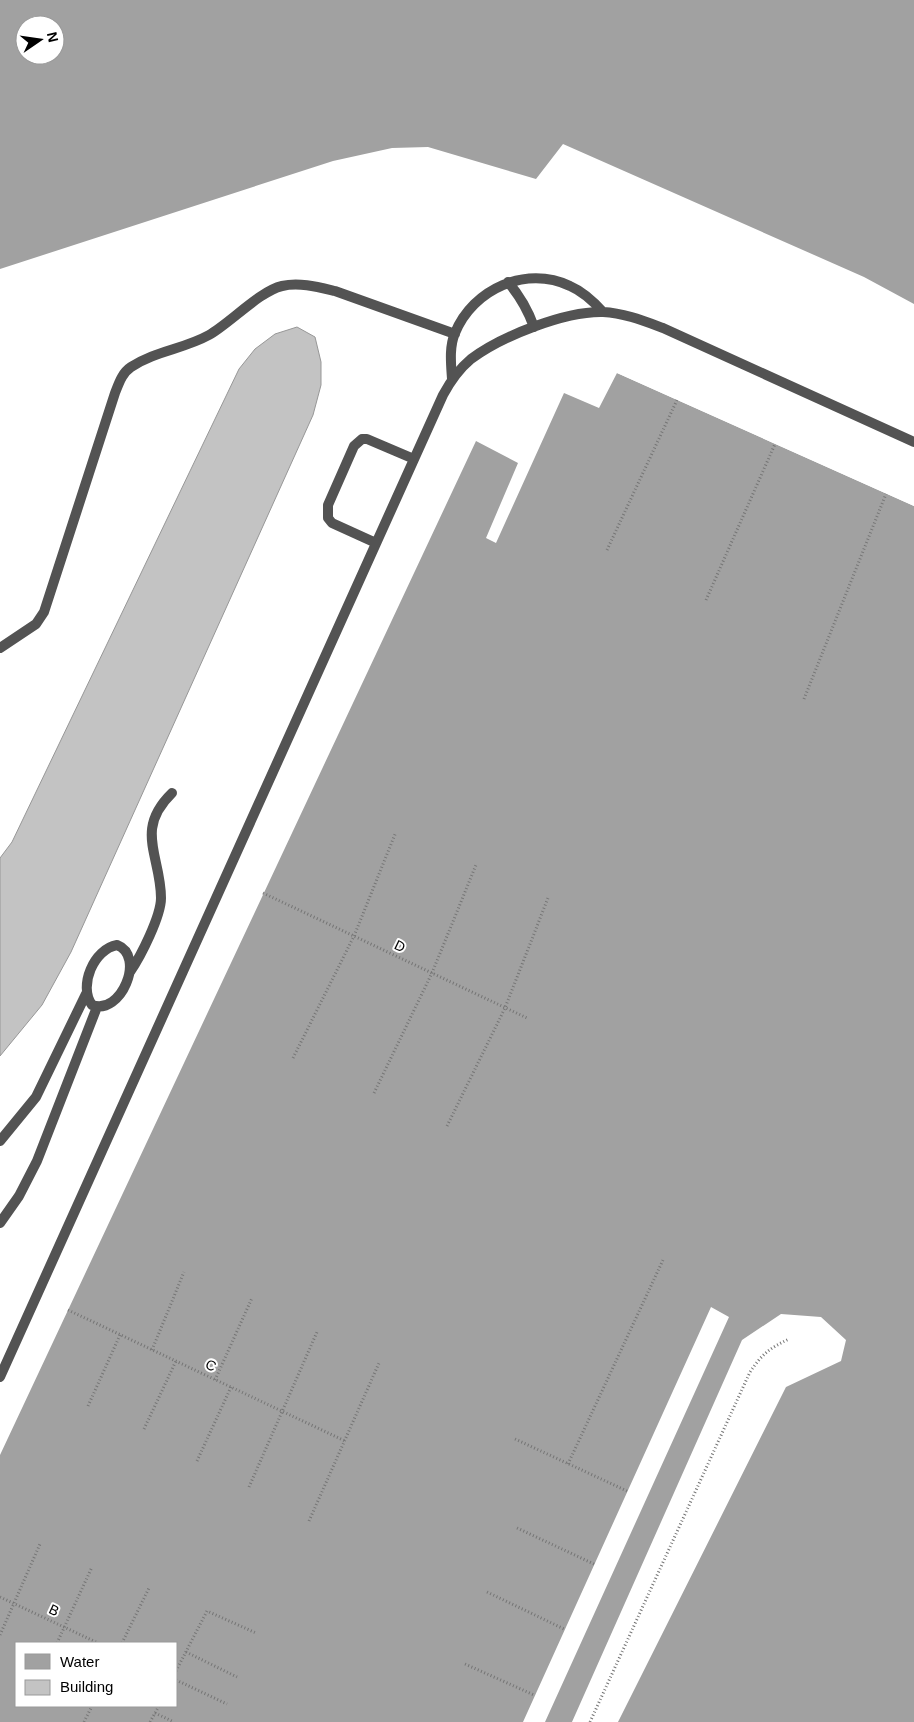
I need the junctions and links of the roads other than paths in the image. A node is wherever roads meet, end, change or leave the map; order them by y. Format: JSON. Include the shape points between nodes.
{"nodes":[{"id":1,"x":508,"y":282,"type":"junction"},
{"id":2,"x":604,"y":312,"type":"junction"},
{"id":3,"x":534,"y":328,"type":"junction"},
{"id":4,"x":455,"y":334,"type":"junction"},
{"id":5,"x":452,"y":379,"type":"junction"},
{"id":6,"x":914,"y":442,"type":"edge"},
{"id":7,"x":414,"y":459,"type":"junction"},
{"id":8,"x":376,"y":543,"type":"junction"},
{"id":9,"x":0,"y":648,"type":"edge"},
{"id":10,"x":172,"y":793,"type":"dead end"},
{"id":11,"x":130,"y":972,"type":"junction"},
{"id":12,"x":86,"y":994,"type":"junction"},
{"id":13,"x":97,"y":1007,"type":"junction"},
{"id":14,"x":0,"y":1141,"type":"edge"},
{"id":15,"x":0,"y":1223,"type":"edge"},
{"id":16,"x":0,"y":1377,"type":"edge"}],
"edges":[{"from":1,"to":2,"type":"lane","via":[[550,279],[583,293]]},
{"from":1,"to":3,"type":"lane","via":[[520,296]]},
{"from":1,"to":4,"type":"lane","via":[[485,294],[467,311]]},
{"from":2,"to":3,"type":"lane","via":[[556,319]]},
{"from":2,"to":6,"type":"lane","via":[[662,328]]},
{"from":3,"to":5,"type":"lane","via":[[486,350],[470,360]]},
{"from":4,"to":5,"type":"lane","via":[[451,350]]},
{"from":4,"to":9,"type":"lane","via":[[335,291],[282,286],[269,291],[200,340],[143,359],[128,368],[115,393],[44,612],[36,624]]},
{"from":5,"to":7,"type":"lane"},
{"from":7,"to":8,"type":"lane"},
{"from":7,"to":8,"type":"lane","via":[[367,439],[354,446],[328,506],[328,518],[332,523]]},
{"from":8,"to":16,"type":"lane"},
{"from":10,"to":11,"type":"lane","via":[[156,812],[152,825],[160,907]]},
{"from":11,"to":12,"type":"lane","via":[[123,947],[110,947],[90,971]]},
{"from":11,"to":13,"type":"lane","via":[[124,989],[117,997]]},
{"from":12,"to":13,"type":"lane","via":[[92,1005]]},
{"from":12,"to":14,"type":"lane","via":[[36,1096]]},
{"from":13,"to":15,"type":"lane","via":[[37,1161]]}]}
